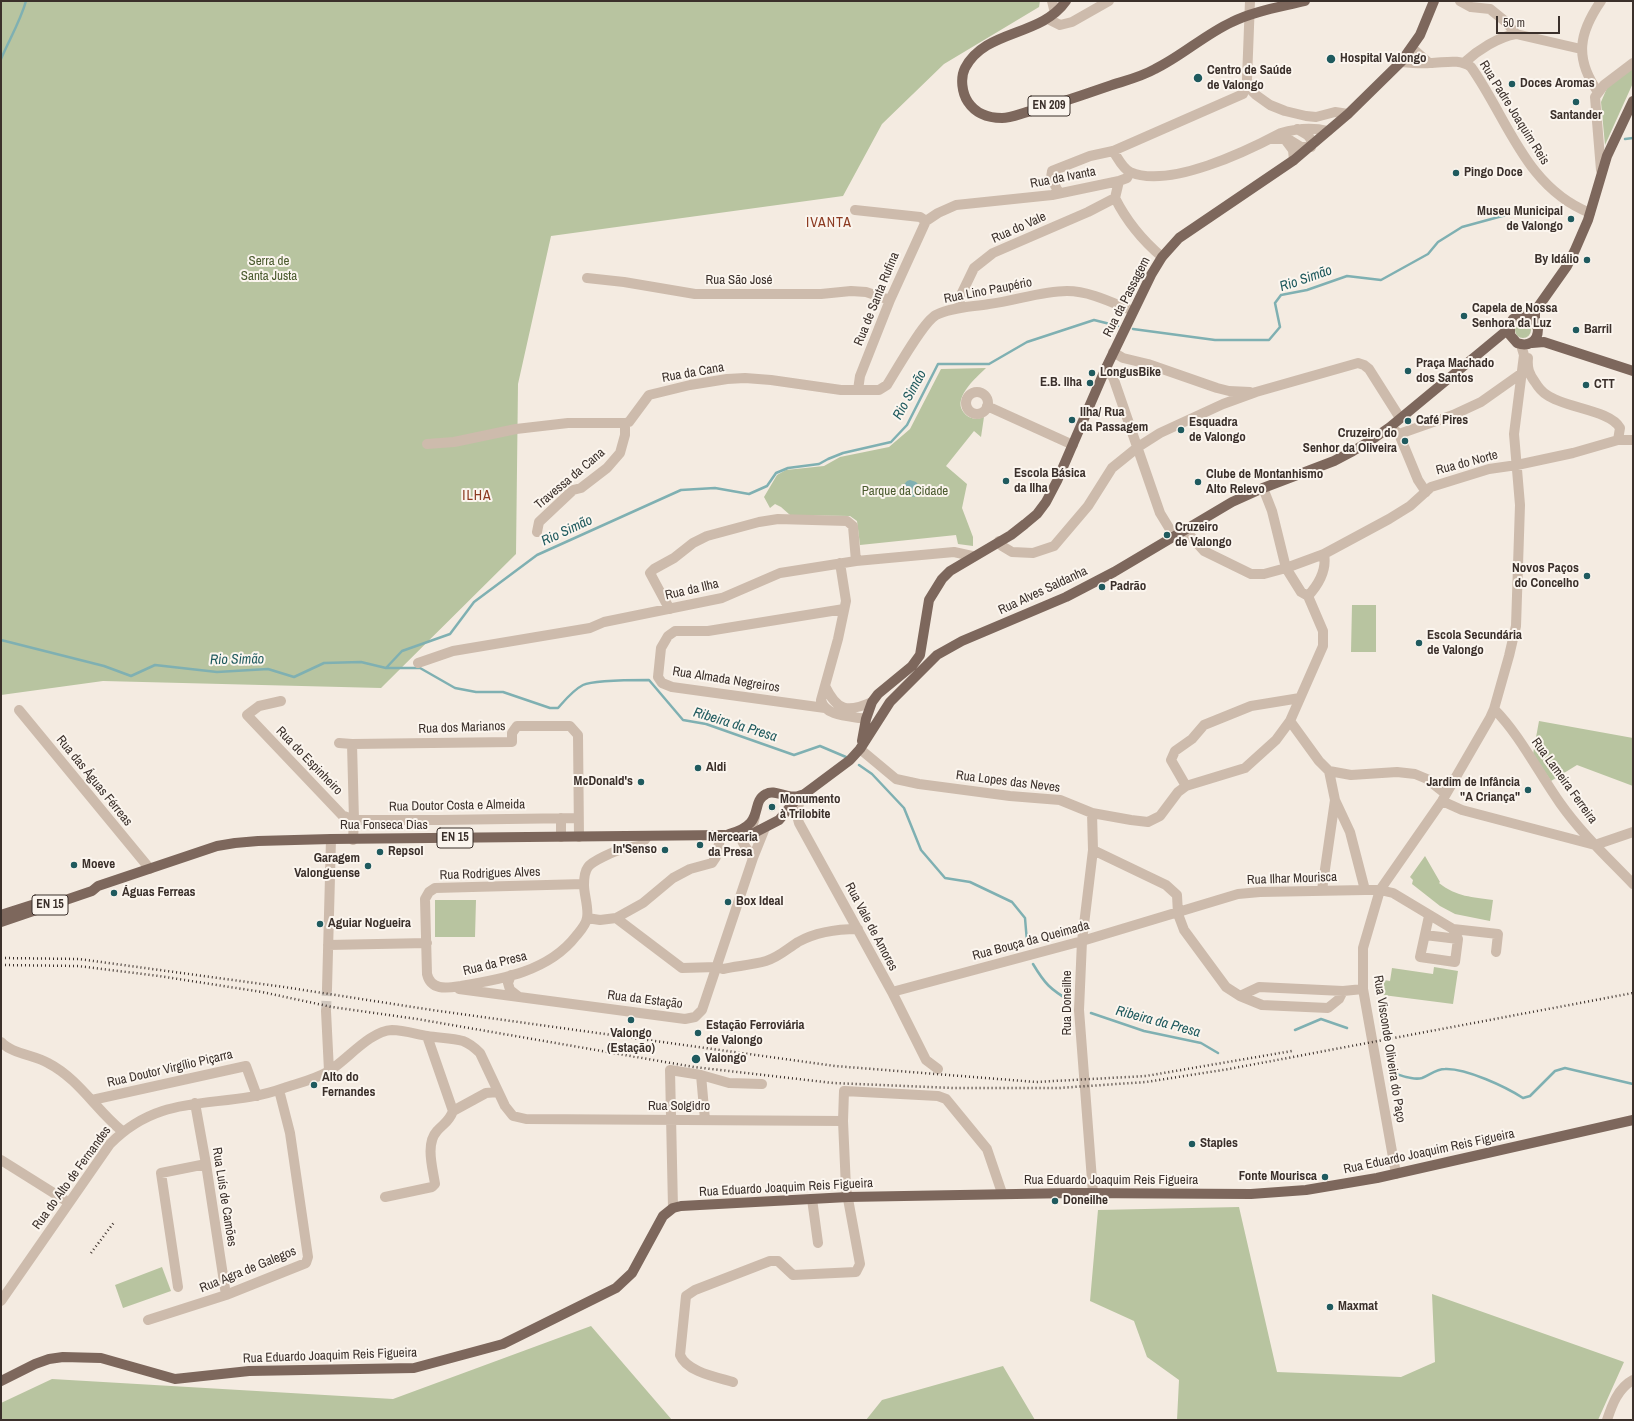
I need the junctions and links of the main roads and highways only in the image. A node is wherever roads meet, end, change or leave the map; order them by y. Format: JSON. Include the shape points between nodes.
{"nodes":[{"id":1,"x":1066,"y":1,"type":"edge"},
{"id":2,"x":1305,"y":1,"type":"edge"},
{"id":3,"x":1434,"y":1,"type":"edge"},
{"id":4,"x":1633,"y":101,"type":"edge"},
{"id":5,"x":1510,"y":324,"type":"junction"},
{"id":6,"x":1537,"y":326,"type":"junction"},
{"id":7,"x":1517,"y":342,"type":"junction"},
{"id":8,"x":1532,"y":343,"type":"junction"},
{"id":9,"x":1487,"y":346,"type":"junction"},
{"id":10,"x":1633,"y":365,"type":"edge"},
{"id":11,"x":1633,"y":371,"type":"edge"},
{"id":12,"x":920,"y":655,"type":"junction"},
{"id":13,"x":932,"y":660,"type":"junction"},
{"id":14,"x":922,"y":668,"type":"joint"},
{"id":15,"x":890,"y":702,"type":"junction"},
{"id":16,"x":866,"y":719,"type":"junction"},
{"id":17,"x":860,"y":749,"type":"junction"},
{"id":18,"x":805,"y":794,"type":"junction"},
{"id":19,"x":781,"y":795,"type":"junction"},
{"id":20,"x":756,"y":813,"type":"junction"},
{"id":21,"x":783,"y":813,"type":"junction"},
{"id":22,"x":722,"y":835,"type":"junction"},
{"id":23,"x":98,"y":886,"type":"junction"},
{"id":24,"x":1,"y":915,"type":"edge"},
{"id":25,"x":1,"y":922,"type":"edge"},
{"id":26,"x":1633,"y":1120,"type":"edge"},
{"id":27,"x":1,"y":1381,"type":"edge"}],
"edges":[{"from":1,"to":2,"type":"main road","number":"EN 209","via":[[1051,16],[982,47],[972,57],[964,70],[962,85],[965,98],[973,109],[987,117],[1004,118],[1094,91],[1154,70],[1180,56],[1212,32],[1250,15]]},
{"from":3,"to":12,"type":"main road","name":"Rua da Passagem","via":[[1412,48],[1348,114],[1294,160],[1182,236],[1162,257],[1105,370],[1046,502],[1025,524],[972,556],[942,579],[929,600]]},
{"from":4,"to":6,"type":"main road","via":[[1606,156],[1583,234],[1570,261],[1535,312]]},
{"from":5,"to":6,"type":"main road","via":[[1515,317],[1522,315],[1527,316]]},
{"from":5,"to":7,"type":"main road","via":[[1509,332]]},
{"from":5,"to":9,"type":"main road","via":[[1506,331]]},
{"from":6,"to":8,"type":"main road","via":[[1536,337]]},
{"from":6,"to":10,"type":"main road","via":[[1549,337]]},
{"from":7,"to":8,"type":"main road","via":[[1526,345]]},
{"from":7,"to":9,"type":"main road","via":[[1504,338],[1497,339]]},
{"from":8,"to":11,"type":"main road","via":[[1544,342]]},
{"from":9,"to":13,"type":"main road","name":"Rua Alves Saldanha","via":[[1370,441],[1347,454],[1232,502],[1114,572],[1066,597],[962,641]]},
{"from":12,"to":13,"type":"main road","via":[[923,660]]},
{"from":12,"to":16,"type":"main road","via":[[912,666],[872,702]]},
{"from":13,"to":14,"type":"main road","name":"Rua Alves Saldanha"},
{"from":14,"to":15,"type":"main road","name":"Rua Fonseca Dias"},
{"from":15,"to":16,"type":"main road","via":[[875,716]]},
{"from":15,"to":17,"type":"main road","name":"Rua Fonseca Dias"},
{"from":16,"to":17,"type":"main road"},
{"from":17,"to":18,"type":"main road","name":"Rua Fonseca Dias","via":[[850,760]]},
{"from":18,"to":19,"type":"main road","name":"Rua Fonseca Dias","via":[[794,797]]},
{"from":18,"to":21,"type":"main road","name":"Rua Fonseca Dias"},
{"from":19,"to":20,"type":"main road","name":"Rua Fonseca Dias","via":[[767,793],[760,799]]},
{"from":19,"to":21,"type":"main road","via":[[784,799]]},
{"from":20,"to":21,"type":"main road","via":[[770,821]]},
{"from":20,"to":22,"type":"main road","name":"Rua Fonseca Dias","via":[[750,825]]},
{"from":21,"to":22,"type":"main road","name":"Rua Fonseca Dias","via":[[765,828],[750,835],[745,842]]},
{"from":22,"to":23,"type":"main road","name":"Rua Fonseca Dias","number":"EN 15","via":[[235,843],[217,846]]},
{"from":23,"to":24,"type":"main road","name":"Rua Fonseca Dias","number":"EN 15","via":[[91,885]]},
{"from":23,"to":25,"type":"main road","name":"Rua Fonseca Dias","number":"EN 15","via":[[92,891]]},
{"from":26,"to":27,"type":"main road","name":"Rua Eduardo Joaquim Reis Figueira","via":[[1396,1174],[1306,1190],[1251,1194],[1002,1193],[812,1198],[681,1206],[664,1216],[632,1273],[616,1288],[503,1344],[414,1368],[249,1371],[175,1379],[101,1358],[62,1357],[35,1364]]}]}
